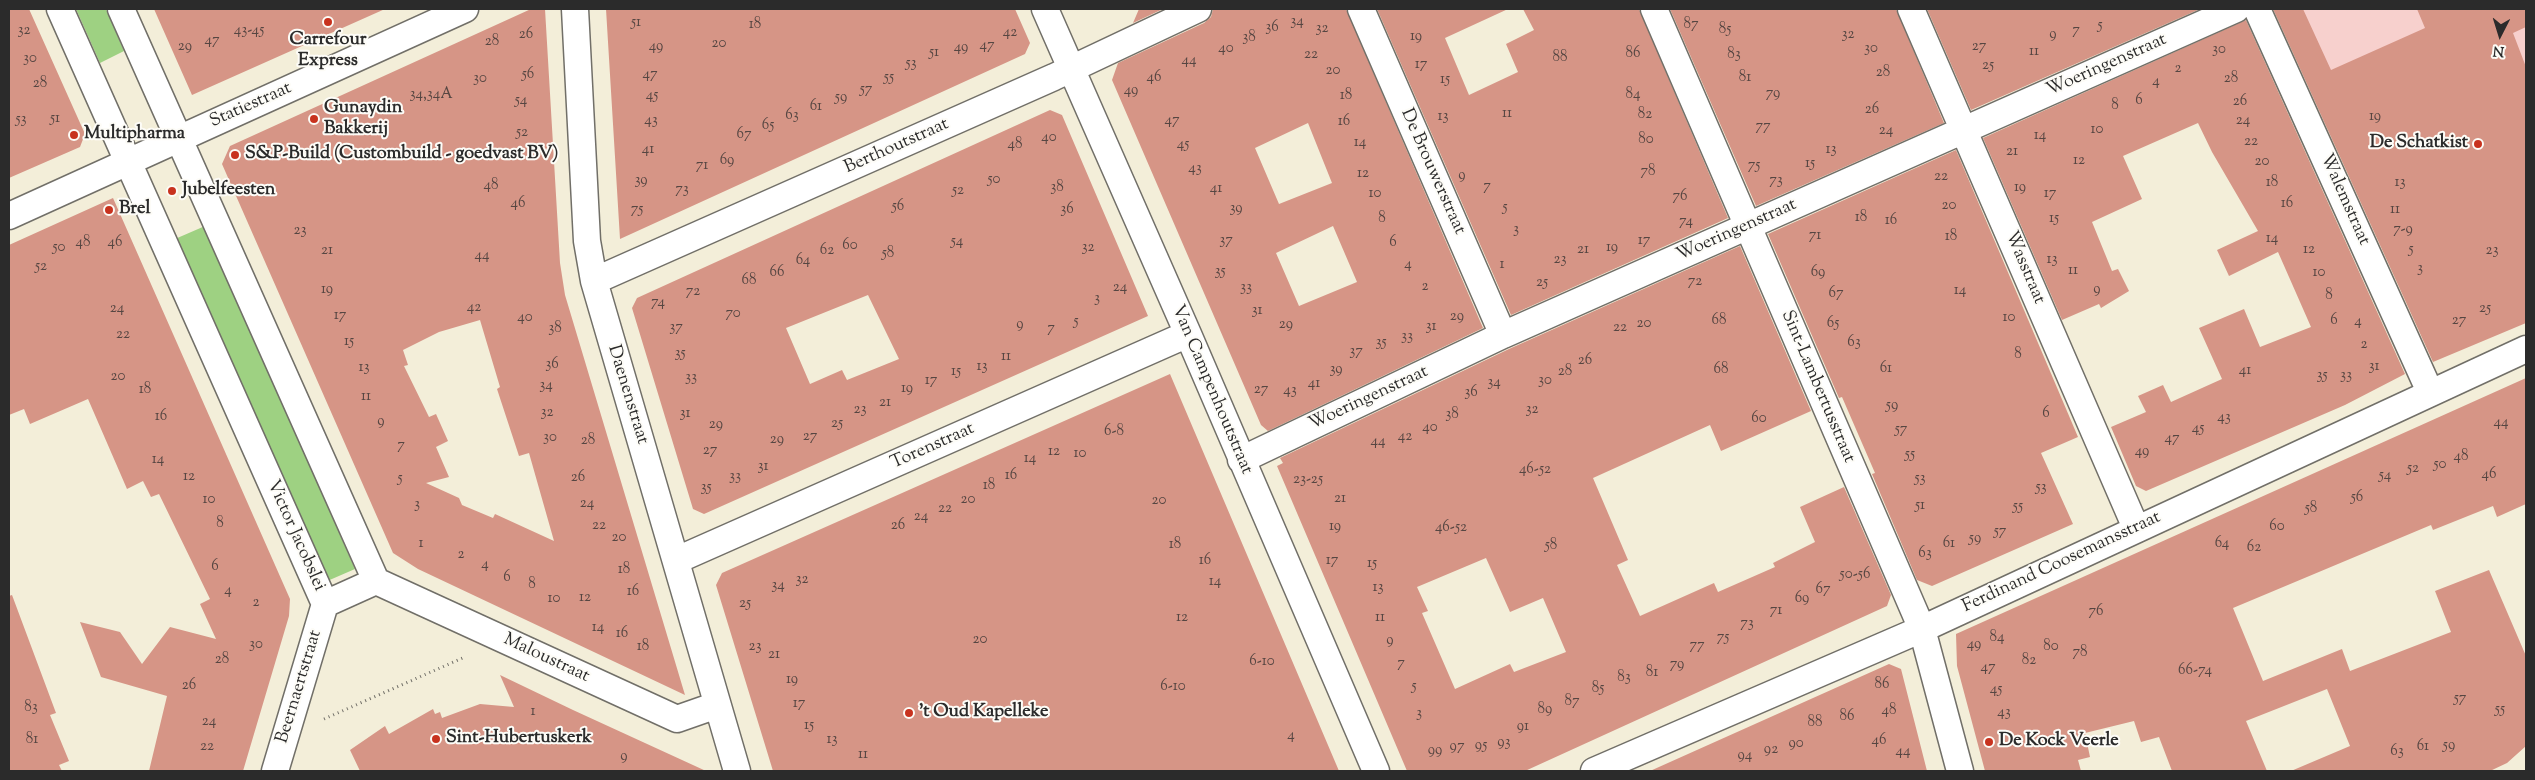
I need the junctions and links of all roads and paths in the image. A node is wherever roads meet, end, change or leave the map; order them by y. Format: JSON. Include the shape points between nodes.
{"nodes":[{"id":1,"x":60,"y":9,"type":"edge"},
{"id":2,"x":121,"y":9,"type":"edge"},
{"id":3,"x":465,"y":9,"type":"edge"},
{"id":4,"x":575,"y":9,"type":"edge"},
{"id":5,"x":1045,"y":9,"type":"edge"},
{"id":6,"x":1198,"y":9,"type":"edge"},
{"id":7,"x":1361,"y":9,"type":"edge"},
{"id":8,"x":1654,"y":9,"type":"edge"},
{"id":9,"x":1911,"y":9,"type":"edge"},
{"id":10,"x":2236,"y":9,"type":"edge"},
{"id":11,"x":2257,"y":9,"type":"edge"},
{"id":12,"x":1071,"y":69,"type":"junction"},
{"id":13,"x":1964,"y":130,"type":"junction"},
{"id":14,"x":179,"y":138,"type":"junction"},
{"id":15,"x":129,"y":162,"type":"junction"},
{"id":16,"x":9,"y":216,"type":"edge"},
{"id":17,"x":1747,"y":226,"type":"junction"},
{"id":18,"x":594,"y":281,"type":"junction"},
{"id":19,"x":1188,"y":334,"type":"junction"},
{"id":20,"x":1503,"y":335,"type":"junction"},
{"id":21,"x":2526,"y":349,"type":"edge"},
{"id":22,"x":2430,"y":392,"type":"junction"},
{"id":23,"x":1241,"y":460,"type":"junction"},
{"id":24,"x":2136,"y":528,"type":"junction"},
{"id":25,"x":677,"y":560,"type":"junction"},
{"id":26,"x":376,"y":581,"type":"junction"},
{"id":27,"x":325,"y":604,"type":"junction"},
{"id":28,"x":1922,"y":629,"type":"junction"},
{"id":29,"x":503,"y":640,"type":"junction"},
{"id":30,"x":717,"y":705,"type":"junction"},
{"id":31,"x":285,"y":737,"type":"junction"},
{"id":32,"x":275,"y":771,"type":"edge"},
{"id":33,"x":738,"y":771,"type":"edge"},
{"id":34,"x":1376,"y":771,"type":"edge"},
{"id":35,"x":1594,"y":771,"type":"edge"},
{"id":36,"x":1960,"y":771,"type":"edge"}],
"edges":[{"from":1,"to":15,"type":"street","name":"Victor Jacobslei"},
{"from":2,"to":14,"type":"street"},
{"from":3,"to":14,"type":"street","name":"Statiestraat"},
{"from":4,"to":18,"type":"street","name":"Daenenstraat","via":[[588,241]]},
{"from":5,"to":12,"type":"street","name":"Van Campenhoutstraat"},
{"from":6,"to":12,"type":"street","name":"Berthoutstraat"},
{"from":7,"to":20,"type":"street","name":"De Brouwerstraat"},
{"from":8,"to":17,"type":"street","name":"Sint-Lambertusstraat"},
{"from":9,"to":13,"type":"street","name":"Wasstraat"},
{"from":10,"to":13,"type":"street","name":"Woeringenstraat"},
{"from":11,"to":22,"type":"street","name":"Walemstraat"},
{"from":12,"to":18,"type":"street","name":"Berthoutstraat"},
{"from":12,"to":19,"type":"street","name":"Van Campenhoutstraat"},
{"from":13,"to":17,"type":"street","name":"Woeringenstraat"},
{"from":13,"to":24,"type":"street","name":"Wasstraat"},
{"from":14,"to":15,"type":"street","name":"Statiestraat"},
{"from":14,"to":26,"type":"street"},
{"from":15,"to":16,"type":"street","name":"Statiestraat"},
{"from":15,"to":27,"type":"street","name":"Victor Jacobslei"},
{"from":17,"to":20,"type":"street","name":"Woeringenstraat"},
{"from":17,"to":28,"type":"street","name":"Sint-Lambertusstraat"},
{"from":18,"to":25,"type":"street","name":"Daenenstraat"},
{"from":19,"to":23,"type":"street","name":"Van Campenhoutstraat"},
{"from":19,"to":25,"type":"street","name":"Torenstraat"},
{"from":20,"to":23,"type":"street","name":"Woeringenstraat"},
{"from":21,"to":22,"type":"street","name":"Ferdinand Coosemansstraat"},
{"from":22,"to":24,"type":"street","name":"Ferdinand Coosemansstraat"},
{"from":23,"to":34,"type":"street","name":"Van Campenhoutstraat"},
{"from":24,"to":28,"type":"street","name":"Ferdinand Coosemansstraat"},
{"from":25,"to":30,"type":"street","name":"Daenenstraat"},
{"from":26,"to":27,"type":"street","name":"Victor Jacobslei"},
{"from":26,"to":29,"type":"street","name":"Maloustraat"},
{"from":27,"to":31,"type":"street","name":"Beernaertstraat"},
{"from":28,"to":35,"type":"street","name":"Ferdinand Coosemansstraat"},
{"from":28,"to":36,"type":"street","name":"Sint-Lambertusstraat"},
{"from":29,"to":30,"type":"street","name":"Maloustraat","via":[[677,719]]},
{"from":29,"to":31,"type":"path"},
{"from":30,"to":33,"type":"street","name":"Daenenstraat"},
{"from":31,"to":32,"type":"street","name":"Beernaertstraat"}]}
